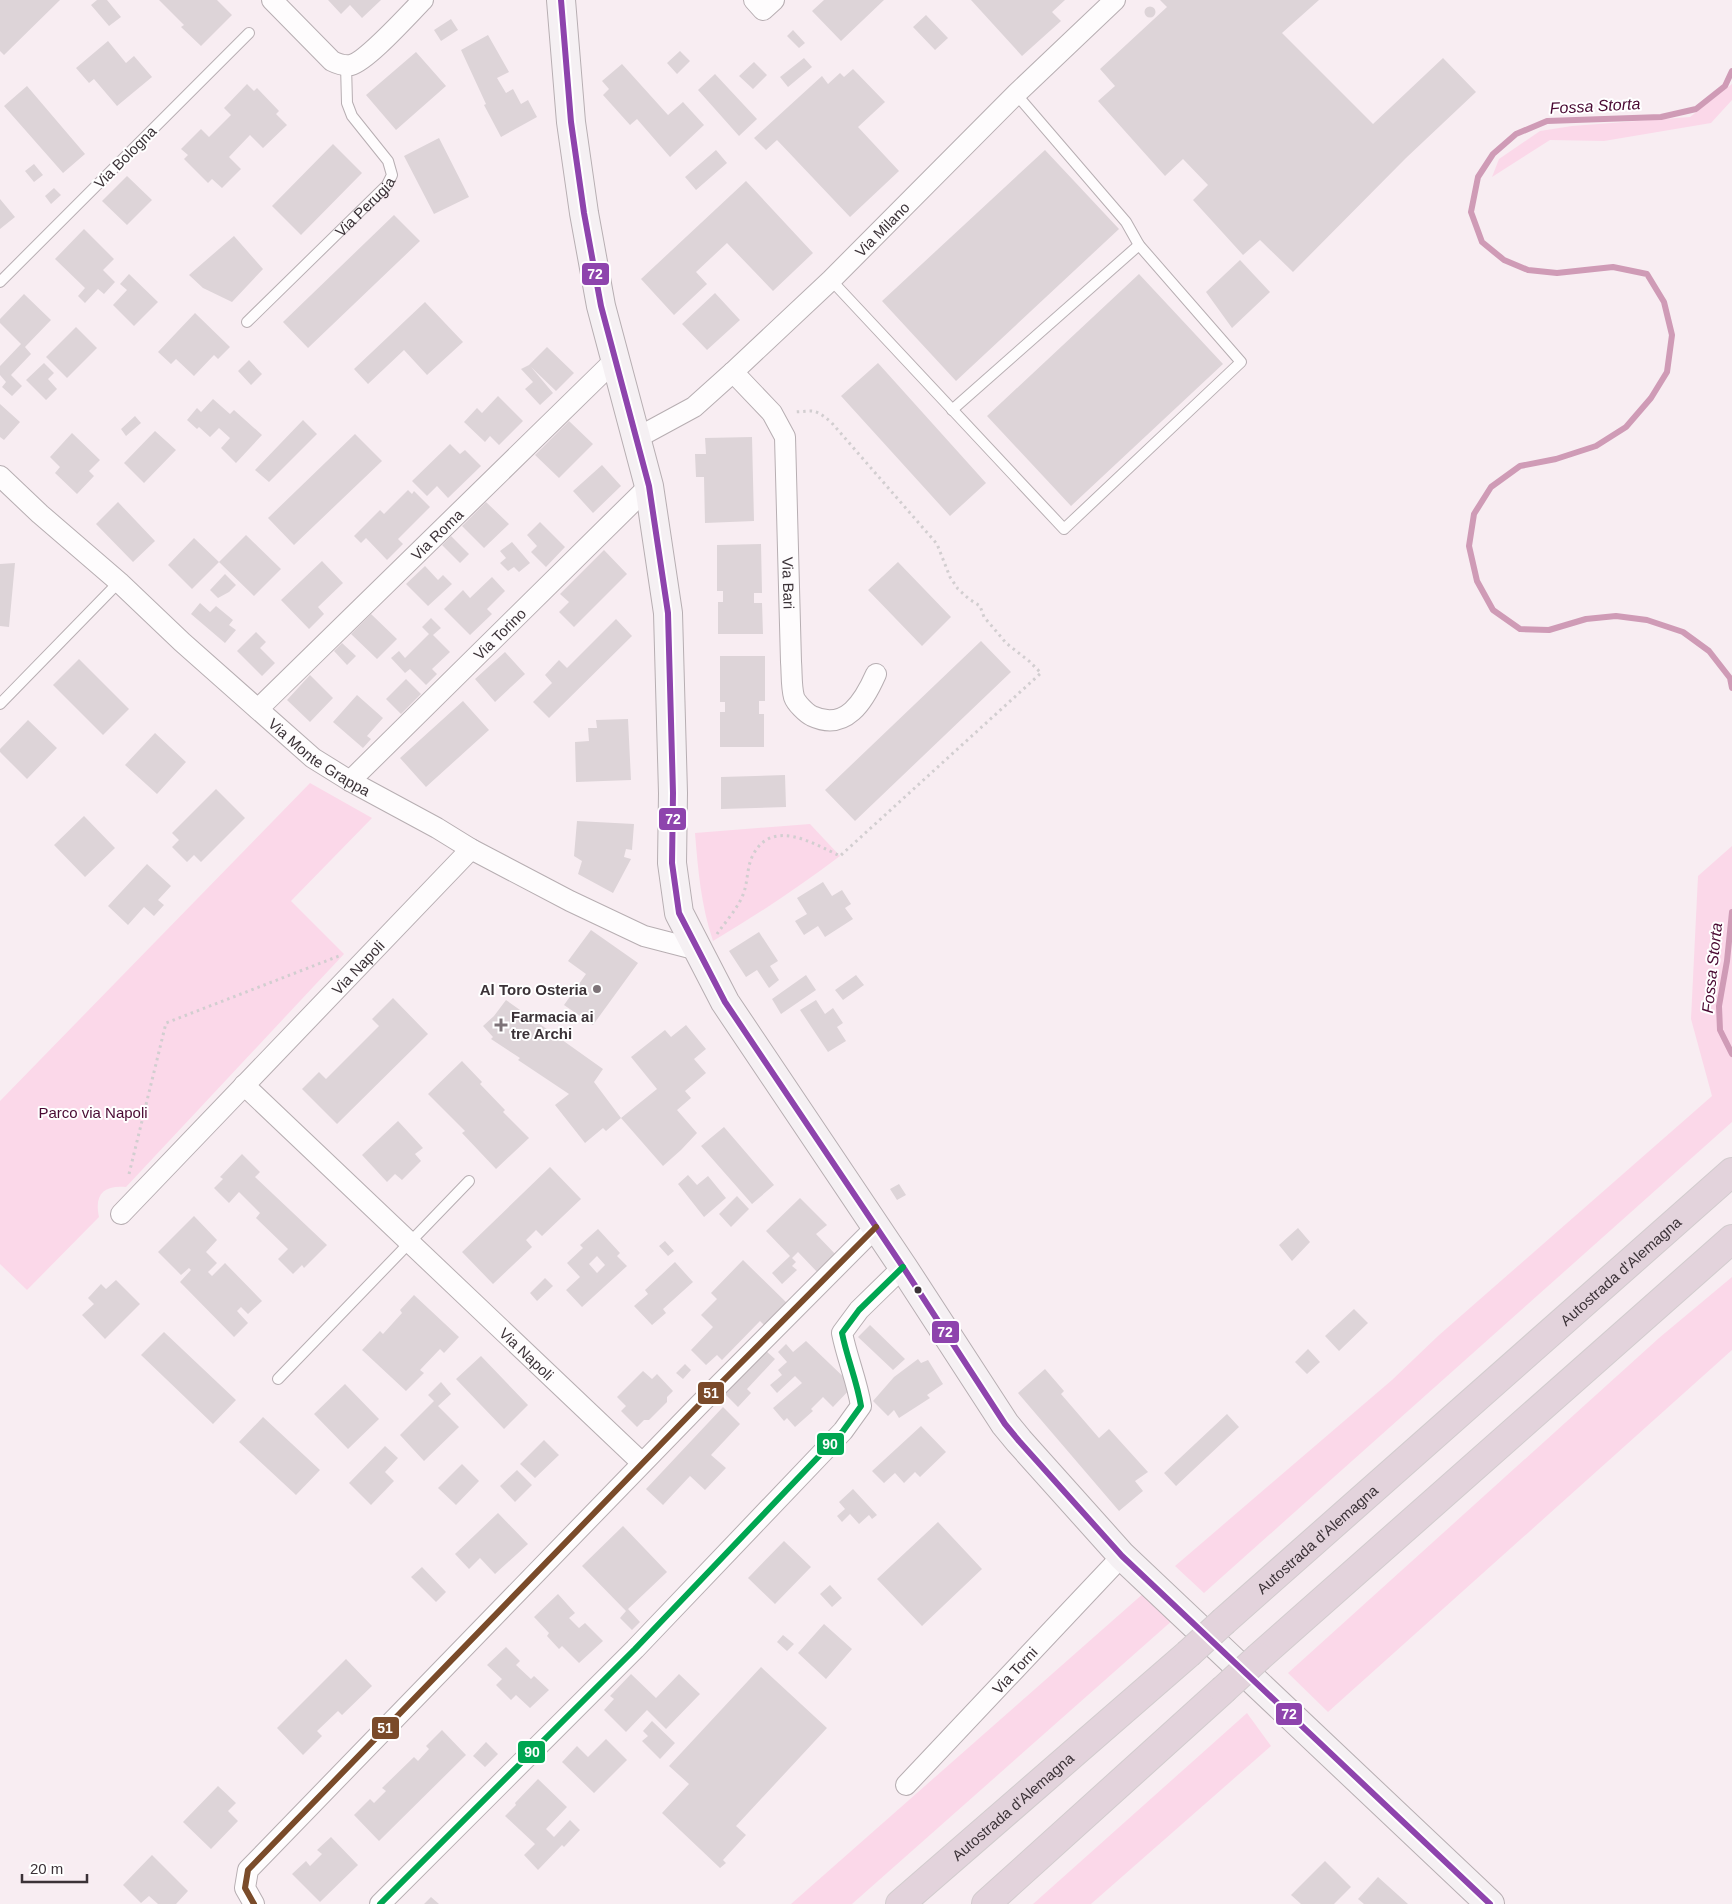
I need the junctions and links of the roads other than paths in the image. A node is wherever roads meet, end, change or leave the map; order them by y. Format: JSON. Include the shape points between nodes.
{"nodes":[{"id":1,"x":272,"y":0,"type":"edge"},
{"id":2,"x":424,"y":0,"type":"edge"},
{"id":3,"x":562,"y":0,"type":"edge"},
{"id":4,"x":754,"y":0,"type":"edge"},
{"id":5,"x":774,"y":0,"type":"edge"},
{"id":6,"x":1115,"y":0,"type":"edge"},
{"id":7,"x":249,"y":33,"type":"dead end"},
{"id":8,"x":346,"y":65,"type":"junction"},
{"id":9,"x":1016,"y":94,"type":"junction"},
{"id":10,"x":1139,"y":245,"type":"junction"},
{"id":11,"x":831,"y":280,"type":"junction"},
{"id":12,"x":0,"y":282,"type":"edge"},
{"id":13,"x":247,"y":322,"type":"dead end"},
{"id":14,"x":615,"y":360,"type":"junction"},
{"id":15,"x":733,"y":372,"type":"junction"},
{"id":16,"x":952,"y":410,"type":"junction"},
{"id":17,"x":635,"y":439,"type":"junction"},
{"id":18,"x":0,"y":476,"type":"edge"},
{"id":19,"x":649,"y":486,"type":"junction"},
{"id":20,"x":119,"y":582,"type":"junction"},
{"id":21,"x":876,"y":674,"type":"dead end"},
{"id":22,"x":0,"y":704,"type":"edge"},
{"id":23,"x":258,"y":709,"type":"junction"},
{"id":24,"x":350,"y":781,"type":"junction"},
{"id":25,"x":472,"y":849,"type":"junction"},
{"id":26,"x":698,"y":950,"type":"junction"},
{"id":27,"x":244,"y":1085,"type":"junction"},
{"id":28,"x":1732,"y":1172,"type":"edge"},
{"id":29,"x":469,"y":1181,"type":"dead end"},
{"id":30,"x":121,"y":1214,"type":"dead end"},
{"id":31,"x":876,"y":1227,"type":"junction"},
{"id":32,"x":1732,"y":1239,"type":"edge"},
{"id":33,"x":410,"y":1244,"type":"junction"},
{"id":34,"x":903,"y":1267,"type":"junction"},
{"id":35,"x":278,"y":1380,"type":"dead end"},
{"id":36,"x":642,"y":1463,"type":"junction"},
{"id":37,"x":1122,"y":1556,"type":"junction"},
{"id":38,"x":906,"y":1784,"type":"dead end"},
{"id":39,"x":254,"y":1904,"type":"edge"},
{"id":40,"x":380,"y":1904,"type":"edge"},
{"id":41,"x":900,"y":1904,"type":"edge"},
{"id":42,"x":986,"y":1904,"type":"edge"},
{"id":43,"x":1490,"y":1904,"type":"edge"}],
"edges":[{"from":1,"to":8,"type":"street","via":[[332,61]]},
{"from":2,"to":8,"type":"street","via":[[365,57]]},
{"from":3,"to":14,"type":"main road","via":[[572,122],[584,213],[601,306]]},
{"from":4,"to":5,"type":"street","via":[[763,10]]},
{"from":6,"to":9,"type":"street","name":"Via Milano"},
{"from":7,"to":12,"type":"lane","name":"Via Bologna"},
{"from":8,"to":13,"type":"lane","name":"Via Perugia","via":[[347,102],[352,116],[388,161],[392,175],[387,185]]},
{"from":9,"to":10,"type":"lane","via":[[1126,222]]},
{"from":9,"to":11,"type":"street","name":"Via Milano"},
{"from":10,"to":16,"type":"lane"},
{"from":10,"to":16,"type":"lane","via":[[1241,362],[1064,529]]},
{"from":11,"to":15,"type":"street","name":"Via Milano"},
{"from":11,"to":16,"type":"lane"},
{"from":14,"to":17,"type":"main road"},
{"from":14,"to":23,"type":"street","name":"Via Roma"},
{"from":15,"to":17,"type":"street","name":"Via Milano","via":[[694,407]]},
{"from":15,"to":21,"type":"street","name":"Via Bari","via":[[772,413],[785,437],[794,698],[809,714],[821,720],[834,721],[852,712],[867,694]]},
{"from":17,"to":19,"type":"main road"},
{"from":18,"to":20,"type":"street","name":"Via Monte Grappa"},
{"from":19,"to":24,"type":"street","name":"Via Torino"},
{"from":19,"to":26,"type":"main road","via":[[668,613],[672,863],[679,912]]},
{"from":20,"to":22,"type":"lane"},
{"from":20,"to":23,"type":"street","name":"Via Monte Grappa"},
{"from":23,"to":24,"type":"street","name":"Via Monte Grappa","via":[[313,758]]},
{"from":24,"to":25,"type":"street","name":"Via Monte Grappa"},
{"from":25,"to":26,"type":"street","name":"Via Monte Grappa","via":[[644,936]]},
{"from":25,"to":27,"type":"street","name":"Via Napoli"},
{"from":26,"to":31,"type":"main road","via":[[724,1002]]},
{"from":27,"to":30,"type":"street","name":"Via Napoli"},
{"from":27,"to":33,"type":"street","name":"Via Napoli"},
{"from":28,"to":41,"type":"highway","name":"Autostrada d'Alemagna","bridge":true,"via":[[1188,1654]]},
{"from":29,"to":33,"type":"lane"},
{"from":31,"to":34,"type":"main road"},
{"from":31,"to":36,"type":"street"},
{"from":32,"to":42,"type":"highway","bridge":true},
{"from":33,"to":35,"type":"lane"},
{"from":33,"to":36,"type":"street","name":"Via Napoli"},
{"from":34,"to":37,"type":"main road","via":[[1000,1416]]},
{"from":34,"to":40,"type":"street","via":[[859,1310],[842,1333],[861,1406],[843,1431],[635,1649]]},
{"from":36,"to":39,"type":"street","via":[[248,1870],[245,1888]]},
{"from":37,"to":38,"type":"street","name":"Via Torni"},
{"from":37,"to":43,"type":"main road"}]}
